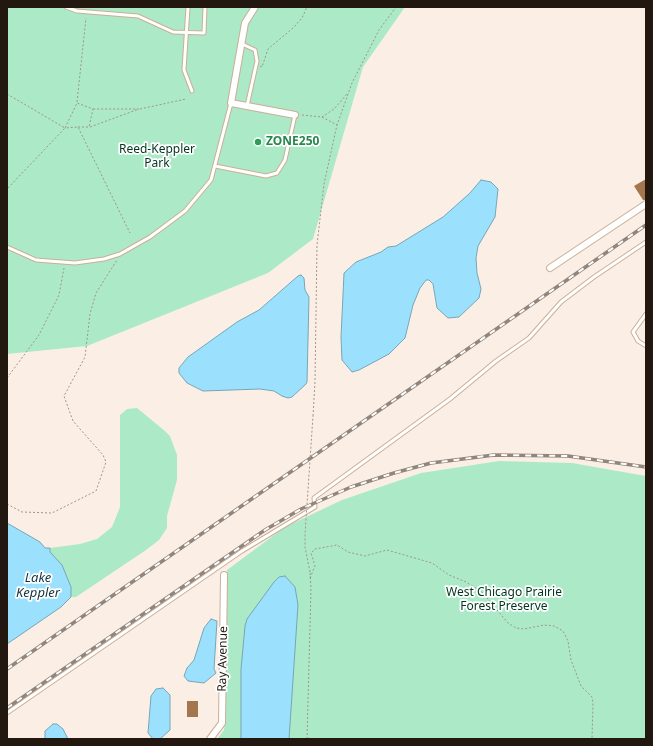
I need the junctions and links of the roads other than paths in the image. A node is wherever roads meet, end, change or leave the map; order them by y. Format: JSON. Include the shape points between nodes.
{"nodes":[{"id":1,"x":66,"y":7,"type":"edge"},
{"id":2,"x":188,"y":7,"type":"edge"},
{"id":3,"x":205,"y":7,"type":"edge"},
{"id":4,"x":255,"y":7,"type":"edge"},
{"id":5,"x":186,"y":33,"type":"junction"},
{"id":6,"x":242,"y":44,"type":"junction"},
{"id":7,"x":192,"y":91,"type":"dead end"},
{"id":8,"x":231,"y":103,"type":"junction"},
{"id":9,"x":247,"y":106,"type":"junction"},
{"id":10,"x":295,"y":115,"type":"joint"},
{"id":11,"x":215,"y":166,"type":"junction"},
{"id":12,"x":646,"y":204,"type":"edge"},
{"id":13,"x":646,"y":242,"type":"edge"},
{"id":14,"x":7,"y":247,"type":"edge"},
{"id":15,"x":550,"y":268,"type":"dead end"},
{"id":16,"x":646,"y":314,"type":"edge"},
{"id":17,"x":646,"y":346,"type":"edge"},
{"id":18,"x":224,"y":575,"type":"dead end"},
{"id":19,"x":7,"y":714,"type":"edge"},
{"id":20,"x":210,"y":739,"type":"edge"}],
"edges":[{"from":1,"to":5,"type":"lane","via":[[77,11],[138,16],[173,32]]},
{"from":2,"to":5,"type":"lane"},
{"from":3,"to":5,"type":"lane","via":[[204,33]]},
{"from":4,"to":6,"type":"street","via":[[245,23]]},
{"from":5,"to":7,"type":"lane","via":[[184,70]]},
{"from":6,"to":8,"type":"street"},
{"from":6,"to":9,"type":"lane","via":[[255,50],[257,61]]},
{"from":8,"to":9,"type":"street"},
{"from":8,"to":11,"type":"lane"},
{"from":9,"to":10,"type":"street"},
{"from":10,"to":11,"type":"lane","via":[[285,160],[278,172],[266,176]]},
{"from":11,"to":14,"type":"lane","via":[[205,189],[185,211],[150,238],[120,254],[75,264],[36,260]]},
{"from":12,"to":15,"type":"street"},
{"from":13,"to":19,"type":"lane","via":[[562,302],[529,338],[450,399],[314,498],[315,507],[242,551]]},
{"from":16,"to":17,"type":"lane","via":[[633,332]]},
{"from":18,"to":20,"type":"street","name":"Ray Avenue","via":[[222,723]]}]}
